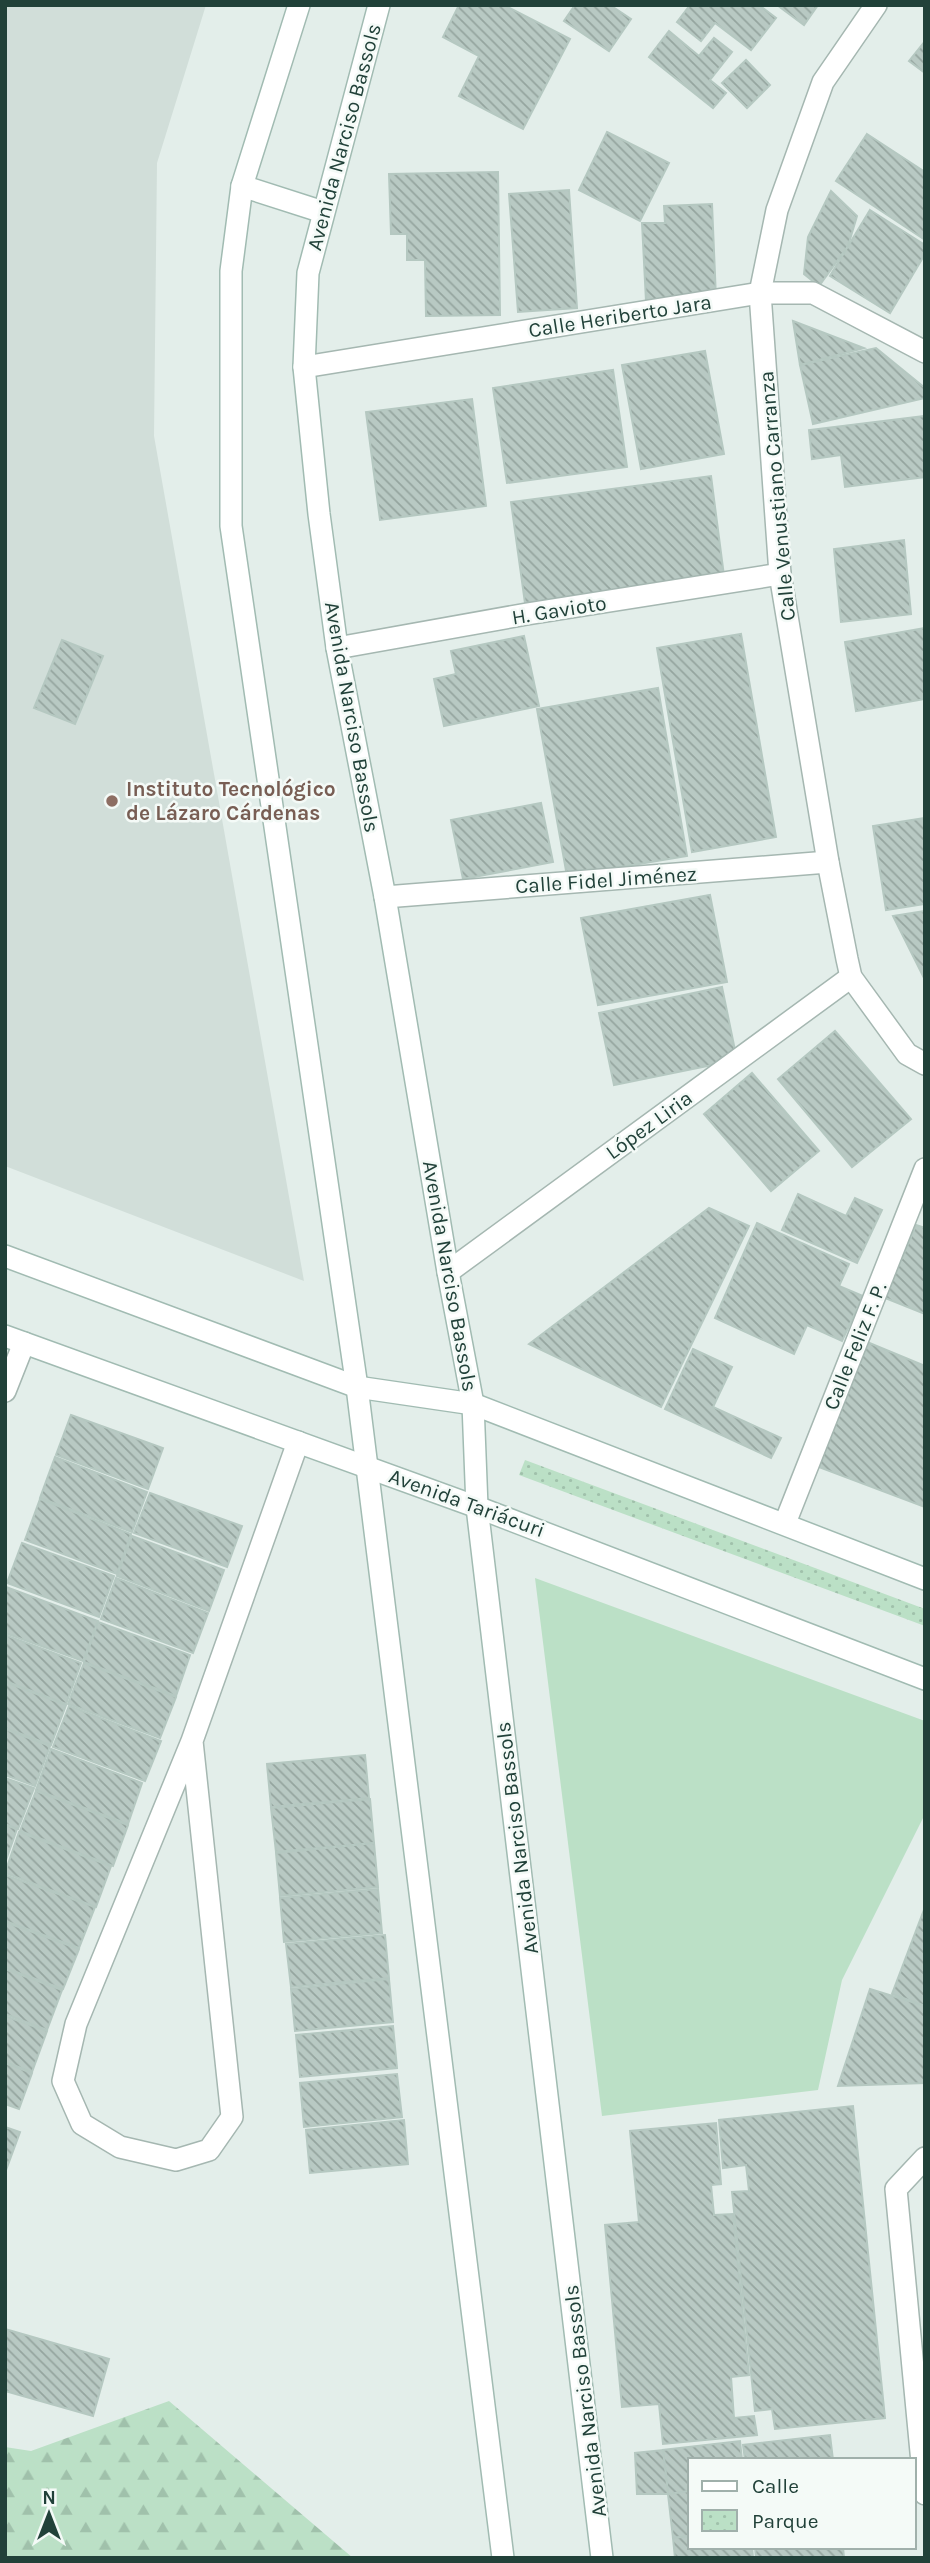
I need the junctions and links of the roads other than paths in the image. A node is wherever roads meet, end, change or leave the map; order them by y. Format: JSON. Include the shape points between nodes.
{"nodes":[{"id":1,"x":299,"y":5,"type":"edge"},
{"id":2,"x":379,"y":5,"type":"edge"},
{"id":3,"x":876,"y":5,"type":"edge"},
{"id":4,"x":242,"y":186,"type":"junction"},
{"id":5,"x":323,"y":212,"type":"junction"},
{"id":6,"x":760,"y":293,"type":"junction"},
{"id":7,"x":925,"y":352,"type":"edge"},
{"id":8,"x":304,"y":367,"type":"junction"},
{"id":9,"x":780,"y":574,"type":"junction"},
{"id":10,"x":337,"y":648,"type":"junction"},
{"id":11,"x":828,"y":862,"type":"junction"},
{"id":12,"x":385,"y":897,"type":"junction"},
{"id":13,"x":851,"y":977,"type":"junction"},
{"id":14,"x":925,"y":1064,"type":"edge"},
{"id":15,"x":925,"y":1169,"type":"edge"},
{"id":16,"x":5,"y":1256,"type":"edge"},
{"id":17,"x":447,"y":1272,"type":"junction"},
{"id":18,"x":15,"y":1340,"type":"edge"},
{"id":19,"x":357,"y":1387,"type":"junction"},
{"id":20,"x":5,"y":1391,"type":"edge"},
{"id":21,"x":474,"y":1404,"type":"junction"},
{"id":22,"x":298,"y":1442,"type":"junction"},
{"id":23,"x":367,"y":1466,"type":"junction"},
{"id":24,"x":477,"y":1507,"type":"junction"},
{"id":25,"x":785,"y":1523,"type":"junction"},
{"id":26,"x":925,"y":1579,"type":"edge"},
{"id":27,"x":925,"y":1679,"type":"edge"},
{"id":28,"x":192,"y":1741,"type":"junction"},
{"id":29,"x":925,"y":2158,"type":"edge"},
{"id":30,"x":925,"y":2494,"type":"edge"},
{"id":31,"x":503,"y":2558,"type":"edge"},
{"id":32,"x":602,"y":2558,"type":"edge"}],
"edges":[{"from":1,"to":4,"type":"street"},
{"from":2,"to":5,"type":"street","name":"Avenida Narciso Bassols"},
{"from":3,"to":6,"type":"street","name":"Calle Venustiano Carranza","via":[[823,82],[777,210]]},
{"from":4,"to":5,"type":"street"},
{"from":4,"to":19,"type":"street","via":[[231,271],[230,527]]},
{"from":5,"to":8,"type":"street","name":"Avenida Narciso Bassols","via":[[308,273]]},
{"from":6,"to":7,"type":"street","name":"Calle Heriberto Jara","via":[[813,293]]},
{"from":6,"to":8,"type":"street","name":"Calle Heriberto Jara"},
{"from":6,"to":9,"type":"street","name":"Calle Venustiano Carranza"},
{"from":8,"to":10,"type":"street","name":"Avenida Narciso Bassols"},
{"from":9,"to":10,"type":"street","name":"H. Gavioto"},
{"from":9,"to":11,"type":"street","name":"Calle Venustiano Carranza"},
{"from":10,"to":12,"type":"street","name":"Avenida Narciso Bassols"},
{"from":11,"to":12,"type":"street","name":"Calle Fidel Jiménez"},
{"from":11,"to":13,"type":"street","name":"Calle Venustiano Carranza"},
{"from":12,"to":17,"type":"street","name":"Avenida Narciso Bassols"},
{"from":13,"to":14,"type":"street","name":"Calle Venustiano Carranza","via":[[908,1054]]},
{"from":13,"to":17,"type":"street","name":"López Liria"},
{"from":15,"to":25,"type":"street","name":"Calle Feliz F. P."},
{"from":16,"to":19,"type":"street"},
{"from":17,"to":21,"type":"street","name":"Avenida Narciso Bassols"},
{"from":18,"to":20,"type":"street"},
{"from":18,"to":22,"type":"street","name":"Avenida Tariácuri"},
{"from":19,"to":21,"type":"street"},
{"from":19,"to":23,"type":"street"},
{"from":21,"to":24,"type":"street","name":"Avenida Narciso Bassols"},
{"from":21,"to":25,"type":"street"},
{"from":22,"to":23,"type":"street","name":"Avenida Tariácuri"},
{"from":22,"to":28,"type":"street"},
{"from":23,"to":24,"type":"street","name":"Avenida Tariácuri"},
{"from":23,"to":31,"type":"street"},
{"from":24,"to":27,"type":"street","name":"Avenida Tariácuri"},
{"from":24,"to":32,"type":"street","name":"Avenida Narciso Bassols"},
{"from":25,"to":26,"type":"street"},
{"from":28,"to":28,"type":"street","via":[[76,2024],[63,2081],[82,2124],[120,2147],[176,2160],[209,2150],[232,2117]]},
{"from":29,"to":30,"type":"street","via":[[896,2189]]}]}
